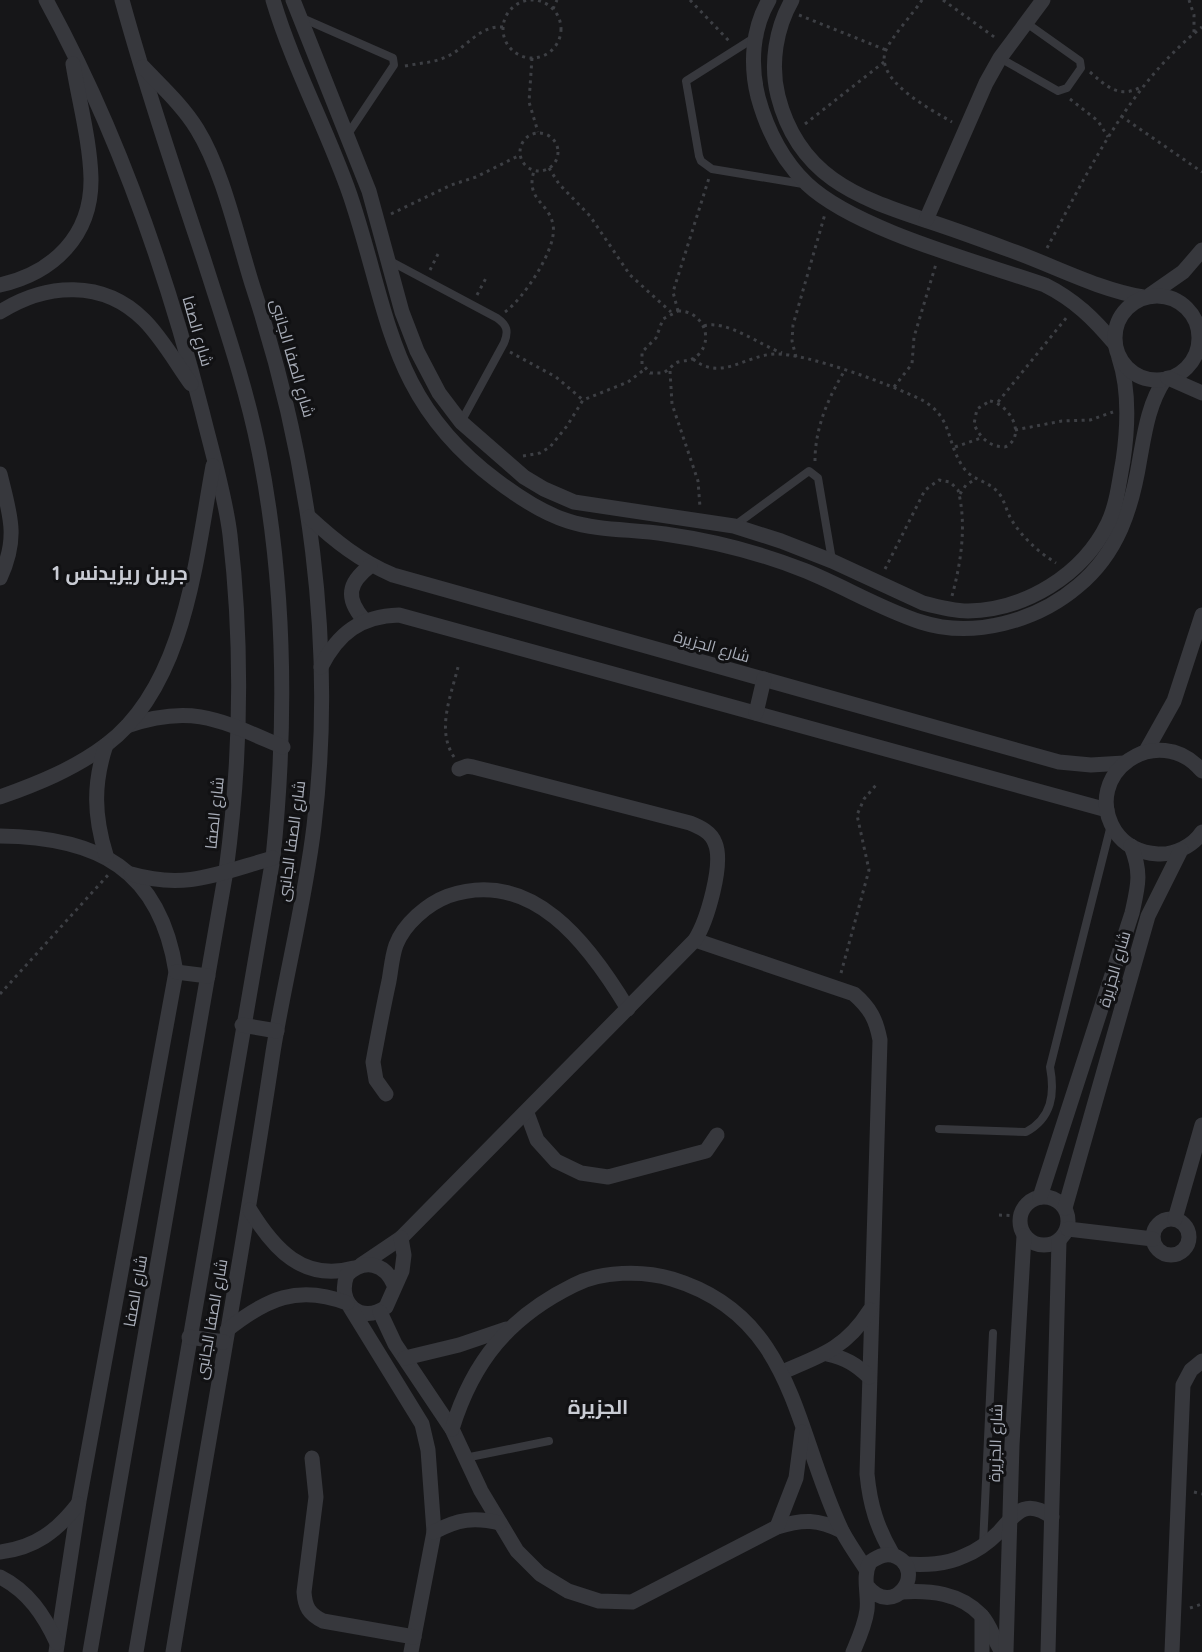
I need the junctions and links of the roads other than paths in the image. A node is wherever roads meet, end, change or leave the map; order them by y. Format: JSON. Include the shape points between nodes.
{"nodes":[{"id":1,"x":46,"y":0,"type":"edge"},
{"id":2,"x":122,"y":0,"type":"edge"},
{"id":3,"x":273,"y":0,"type":"edge"},
{"id":4,"x":293,"y":0,"type":"edge"},
{"id":5,"x":769,"y":0,"type":"edge"},
{"id":6,"x":1043,"y":0,"type":"edge"},
{"id":7,"x":790,"y":5,"type":"edge"},
{"id":8,"x":298,"y":16,"type":"junction"},
{"id":9,"x":1025,"y":22,"type":"junction"},
{"id":10,"x":754,"y":38,"type":"junction"},
{"id":11,"x":69,"y":43,"type":"junction"},
{"id":12,"x":1004,"y":53,"type":"junction"},
{"id":13,"x":140,"y":63,"type":"junction"},
{"id":14,"x":348,"y":134,"type":"junction"},
{"id":15,"x":792,"y":134,"type":"junction"},
{"id":16,"x":776,"y":144,"type":"junction"},
{"id":17,"x":807,"y":184,"type":"junction"},
{"id":18,"x":926,"y":220,"type":"junction"},
{"id":19,"x":1202,"y":250,"type":"edge"},
{"id":20,"x":390,"y":261,"type":"junction"},
{"id":21,"x":0,"y":285,"type":"edge"},
{"id":22,"x":1146,"y":297,"type":"junction"},
{"id":23,"x":1202,"y":308,"type":"edge"},
{"id":24,"x":0,"y":312,"type":"edge"},
{"id":25,"x":1199,"y":328,"type":"edge"},
{"id":26,"x":1117,"y":351,"type":"junction"},
{"id":27,"x":1166,"y":379,"type":"junction"},
{"id":28,"x":197,"y":393,"type":"junction"},
{"id":29,"x":1202,"y":393,"type":"edge"},
{"id":30,"x":461,"y":422,"type":"junction"},
{"id":31,"x":214,"y":460,"type":"junction"},
{"id":32,"x":518,"y":472,"type":"junction"},
{"id":33,"x":0,"y":474,"type":"edge"},
{"id":34,"x":2,"y":493,"type":"edge"},
{"id":35,"x":514,"y":493,"type":"junction"},
{"id":36,"x":620,"y":510,"type":"junction"},
{"id":37,"x":309,"y":517,"type":"junction"},
{"id":38,"x":734,"y":526,"type":"junction"},
{"id":39,"x":617,"y":530,"type":"junction"},
{"id":40,"x":832,"y":561,"type":"junction"},
{"id":41,"x":370,"y":566,"type":"junction"},
{"id":42,"x":0,"y":578,"type":"edge"},
{"id":43,"x":1202,"y":615,"type":"edge"},
{"id":44,"x":364,"y":620,"type":"junction"},
{"id":45,"x":321,"y":667,"type":"junction"},
{"id":46,"x":764,"y":679,"type":"junction"},
{"id":47,"x":756,"y":713,"type":"junction"},
{"id":48,"x":127,"y":726,"type":"junction"},
{"id":49,"x":239,"y":728,"type":"junction"},
{"id":50,"x":106,"y":745,"type":"junction"},
{"id":51,"x":282,"y":747,"type":"junction"},
{"id":52,"x":1146,"y":751,"type":"junction"},
{"id":53,"x":1124,"y":763,"type":"junction"},
{"id":54,"x":1202,"y":766,"type":"edge"},
{"id":55,"x":463,"y":767,"type":"road end"},
{"id":56,"x":0,"y":798,"type":"edge"},
{"id":57,"x":1109,"y":817,"type":"junction"},
{"id":58,"x":1201,"y":835,"type":"edge"},
{"id":59,"x":0,"y":836,"type":"edge"},
{"id":60,"x":1131,"y":846,"type":"junction"},
{"id":61,"x":1181,"y":850,"type":"junction"},
{"id":62,"x":273,"y":858,"type":"junction"},
{"id":63,"x":117,"y":864,"type":"junction"},
{"id":64,"x":226,"y":871,"type":"junction"},
{"id":65,"x":695,"y":940,"type":"junction"},
{"id":66,"x":176,"y":972,"type":"junction"},
{"id":67,"x":208,"y":976,"type":"junction"},
{"id":68,"x":628,"y":1009,"type":"junction"},
{"id":69,"x":242,"y":1025,"type":"junction"},
{"id":70,"x":277,"y":1031,"type":"junction"},
{"id":71,"x":386,"y":1094,"type":"dead end"},
{"id":72,"x":527,"y":1113,"type":"junction"},
{"id":73,"x":1202,"y":1125,"type":"edge"},
{"id":74,"x":939,"y":1130,"type":"dead end"},
{"id":75,"x":717,"y":1135,"type":"dead end"},
{"id":76,"x":1040,"y":1197,"type":"junction"},
{"id":77,"x":1065,"y":1208,"type":"junction"},
{"id":78,"x":250,"y":1209,"type":"junction"},
{"id":79,"x":1175,"y":1219,"type":"junction"},
{"id":80,"x":1063,"y":1235,"type":"junction"},
{"id":81,"x":1024,"y":1236,"type":"junction"},
{"id":82,"x":401,"y":1238,"type":"junction"},
{"id":83,"x":1153,"y":1239,"type":"junction"},
{"id":84,"x":1195,"y":1246,"type":"edge"},
{"id":85,"x":357,"y":1267,"type":"junction"},
{"id":86,"x":307,"y":1268,"type":"junction"},
{"id":87,"x":394,"y":1286,"type":"junction"},
{"id":88,"x":301,"y":1293,"type":"junction"},
{"id":89,"x":348,"y":1305,"type":"junction"},
{"id":90,"x":871,"y":1309,"type":"junction"},
{"id":91,"x":380,"y":1312,"type":"junction"},
{"id":92,"x":511,"y":1327,"type":"junction"},
{"id":93,"x":993,"y":1333,"type":"dead end"},
{"id":94,"x":226,"y":1336,"type":"junction"},
{"id":95,"x":189,"y":1337,"type":"junction"},
{"id":96,"x":827,"y":1354,"type":"junction"},
{"id":97,"x":405,"y":1358,"type":"junction"},
{"id":98,"x":1202,"y":1361,"type":"edge"},
{"id":99,"x":782,"y":1372,"type":"junction"},
{"id":100,"x":869,"y":1377,"type":"junction"},
{"id":101,"x":802,"y":1427,"type":"junction"},
{"id":102,"x":452,"y":1429,"type":"junction"},
{"id":103,"x":549,"y":1441,"type":"dead end"},
{"id":104,"x":312,"y":1458,"type":"dead end"},
{"id":105,"x":465,"y":1458,"type":"junction"},
{"id":106,"x":80,"y":1501,"type":"junction"},
{"id":107,"x":1011,"y":1516,"type":"junction"},
{"id":108,"x":1052,"y":1516,"type":"junction"},
{"id":109,"x":500,"y":1523,"type":"junction"},
{"id":110,"x":777,"y":1527,"type":"junction"},
{"id":111,"x":842,"y":1531,"type":"junction"},
{"id":112,"x":434,"y":1532,"type":"junction"},
{"id":113,"x":983,"y":1546,"type":"junction"},
{"id":114,"x":0,"y":1552,"type":"edge"},
{"id":115,"x":899,"y":1559,"type":"junction"},
{"id":116,"x":866,"y":1569,"type":"junction"},
{"id":117,"x":0,"y":1577,"type":"edge"},
{"id":118,"x":867,"y":1586,"type":"junction"},
{"id":119,"x":902,"y":1592,"type":"junction"},
{"id":120,"x":982,"y":1615,"type":"junction"},
{"id":121,"x":413,"y":1645,"type":"edge"},
{"id":122,"x":57,"y":1648,"type":"edge"},
{"id":123,"x":90,"y":1652,"type":"edge"},
{"id":124,"x":136,"y":1652,"type":"edge"},
{"id":125,"x":172,"y":1652,"type":"edge"},
{"id":126,"x":853,"y":1652,"type":"edge"},
{"id":127,"x":982,"y":1652,"type":"edge"},
{"id":128,"x":1004,"y":1652,"type":"edge"},
{"id":129,"x":1048,"y":1652,"type":"edge"},
{"id":130,"x":1172,"y":1652,"type":"edge"}],
"edges":[{"from":1,"to":11,"type":"street","name":"شارع الصفا"},
{"from":2,"to":13,"type":"street","name":"شارع الصفا"},
{"from":3,"to":35,"type":"street","via":[[351,197],[399,360],[420,399],[447,435],[478,466]]},
{"from":4,"to":8,"type":"street"},
{"from":5,"to":10,"type":"street"},
{"from":6,"to":9,"type":"street"},
{"from":7,"to":15,"type":"street","via":[[776,45],[774,68],[782,113]]},
{"from":8,"to":14,"type":"street"},
{"from":8,"to":14,"type":"lane","via":[[391,56],[394,62]]},
{"from":9,"to":12,"type":"street"},
{"from":9,"to":12,"type":"lane","via":[[1078,59],[1081,68],[1063,91],[1058,91]]},
{"from":10,"to":16,"type":"street","via":[[756,91]]},
{"from":10,"to":17,"type":"lane","via":[[684,84],[699,156],[712,169]]},
{"from":11,"to":21,"type":"street","via":[[91,178],[88,205],[78,231],[63,253],[42,271]]},
{"from":11,"to":28,"type":"street","name":"شارع الصفا","via":[[108,130],[176,313]]},
{"from":12,"to":18,"type":"street","via":[[965,129]]},
{"from":13,"to":37,"type":"street","name":"شارع الصفا الجانبى","via":[[174,98],[212,159],[294,429]]},
{"from":13,"to":51,"type":"street","name":"شارع الصفا","via":[[241,377],[259,451],[280,602]]},
{"from":14,"to":20,"type":"street"},
{"from":15,"to":16,"type":"street"},
{"from":15,"to":18,"type":"street","via":[[812,161],[838,185],[880,206]]},
{"from":16,"to":17,"type":"street"},
{"from":17,"to":26,"type":"street","via":[[829,201],[873,224],[1045,285],[1089,314]]},
{"from":18,"to":22,"type":"street","via":[[1041,260],[1102,287]]},
{"from":19,"to":22,"type":"street","via":[[1183,272]]},
{"from":20,"to":30,"type":"street","via":[[402,312],[417,351],[439,393]]},
{"from":20,"to":30,"type":"lane","via":[[497,318],[508,331]]},
{"from":22,"to":25,"type":"street","via":[[1164,296],[1178,301],[1190,311]]},
{"from":22,"to":26,"type":"street","via":[[1133,303],[1118,321]]},
{"from":23,"to":25,"type":"street"},
{"from":24,"to":28,"type":"street","via":[[51,290],[77,288],[103,293],[126,304],[146,321]]},
{"from":25,"to":27,"type":"street","via":[[1193,360],[1186,369]]},
{"from":26,"to":27,"type":"street","via":[[1128,369],[1139,376]]},
{"from":26,"to":40,"type":"street","via":[[1128,403],[1117,497],[1099,539],[1071,569],[1033,596],[968,611],[923,603]]},
{"from":27,"to":29,"type":"street"},
{"from":27,"to":39,"type":"street","via":[[1150,409],[1128,515],[1114,545],[1078,587],[1046,609],[1012,622],[952,628],[924,624],[799,568],[747,550],[693,538]]},
{"from":28,"to":31,"type":"street","name":"شارع الصفا"},
{"from":30,"to":32,"type":"street"},
{"from":31,"to":48,"type":"street","via":[[182,622],[168,659]]},
{"from":31,"to":49,"type":"street","name":"شارع الصفا","via":[[230,534]]},
{"from":32,"to":35,"type":"street"},
{"from":32,"to":36,"type":"street","via":[[574,502]]},
{"from":33,"to":34,"type":"street"},
{"from":34,"to":42,"type":"street","via":[[13,521],[11,550]]},
{"from":35,"to":39,"type":"street","via":[[568,521]]},
{"from":36,"to":38,"type":"street"},
{"from":36,"to":39,"type":"street"},
{"from":37,"to":41,"type":"street","name":"شارع الجزيرة"},
{"from":37,"to":45,"type":"street","name":"شارع الصفا الجانبى"},
{"from":38,"to":40,"type":"street"},
{"from":38,"to":40,"type":"lane","via":[[804,473],[815,473]]},
{"from":41,"to":44,"type":"street","via":[[357,576],[351,591],[353,608]]},
{"from":41,"to":46,"type":"street","name":"شارع الجزيرة"},
{"from":43,"to":52,"type":"street","via":[[1174,701]]},
{"from":44,"to":45,"type":"street","via":[[345,632]]},
{"from":44,"to":47,"type":"street","via":[[390,615],[420,619]]},
{"from":45,"to":70,"type":"street","name":"شارع الصفا الجانبى","via":[[321,747],[314,828]]},
{"from":46,"to":47,"type":"street"},
{"from":46,"to":53,"type":"street","name":"شارع الجزيرة","via":[[1059,762]]},
{"from":47,"to":57,"type":"street"},
{"from":48,"to":49,"type":"street","via":[[154,716],[183,714],[212,717]]},
{"from":48,"to":50,"type":"street"},
{"from":49,"to":51,"type":"street"},
{"from":49,"to":64,"type":"street","name":"شارع الصفا"},
{"from":50,"to":56,"type":"street","via":[[72,766]]},
{"from":50,"to":63,"type":"street","via":[[95,800],[98,828]]},
{"from":51,"to":62,"type":"street","name":"شارع الصفا"},
{"from":52,"to":53,"type":"street"},
{"from":52,"to":54,"type":"street","via":[[1176,752]]},
{"from":53,"to":57,"type":"street","via":[[1107,792]]},
{"from":55,"to":65,"type":"street","via":[[705,830],[715,842],[718,858],[707,912]]},
{"from":57,"to":60,"type":"street","via":[[1119,837]]},
{"from":57,"to":74,"type":"lane","via":[[1050,1067],[1054,1088],[1050,1108],[1038,1125],[1026,1132]]},
{"from":58,"to":61,"type":"street"},
{"from":59,"to":63,"type":"street","via":[[35,836],[72,843]]},
{"from":60,"to":61,"type":"street","via":[[1147,853]]},
{"from":60,"to":76,"type":"street","name":"شارع الجزيرة","via":[[1140,879],[1132,913]]},
{"from":61,"to":77,"type":"street","name":"شارع الجزيرة","via":[[1148,916]]},
{"from":62,"to":64,"type":"street"},
{"from":62,"to":69,"type":"street","name":"شارع الصفا"},
{"from":63,"to":64,"type":"street","via":[[152,880],[177,883]]},
{"from":63,"to":66,"type":"street","via":[[144,889],[162,918]]},
{"from":64,"to":67,"type":"street","name":"شارع الصفا"},
{"from":65,"to":68,"type":"street"},
{"from":65,"to":90,"type":"street","via":[[854,994],[868,1006],[877,1022],[880,1040]]},
{"from":66,"to":67,"type":"street"},
{"from":66,"to":106,"type":"street"},
{"from":67,"to":123,"type":"street","name":"شارع الصفا"},
{"from":68,"to":71,"type":"street","via":[[609,976],[585,947],[528,898],[488,889],[468,890],[438,900],[413,919],[396,945],[373,1062],[375,1080]]},
{"from":68,"to":72,"type":"street"},
{"from":69,"to":70,"type":"street"},
{"from":69,"to":95,"type":"street","name":"شارع الصفا"},
{"from":70,"to":78,"type":"street","name":"شارع الصفا الجانبى"},
{"from":72,"to":75,"type":"street","via":[[537,1140],[556,1161],[580,1173],[608,1177],[706,1151]]},
{"from":72,"to":82,"type":"street"},
{"from":73,"to":79,"type":"street"},
{"from":76,"to":77,"type":"street","via":[[1054,1198]]},
{"from":76,"to":81,"type":"street","via":[[1027,1204],[1020,1216]]},
{"from":77,"to":80,"type":"street","via":[[1068,1214]]},
{"from":78,"to":86,"type":"street","via":[[264,1233],[282,1252]]},
{"from":78,"to":94,"type":"street","name":"شارع الصفا الجانبى"},
{"from":79,"to":83,"type":"street","via":[[1159,1223]]},
{"from":79,"to":84,"type":"street","via":[[1188,1228]]},
{"from":80,"to":81,"type":"street","via":[[1044,1246]]},
{"from":80,"to":83,"type":"street"},
{"from":80,"to":108,"type":"street"},
{"from":81,"to":107,"type":"street","name":"شارع الجزيرة"},
{"from":82,"to":85,"type":"street"},
{"from":82,"to":87,"type":"street","via":[[402,1271]]},
{"from":83,"to":84,"type":"street","via":[[1160,1251],[1172,1256]]},
{"from":85,"to":86,"type":"street","via":[[338,1273]]},
{"from":85,"to":87,"type":"street","via":[[372,1264],[382,1268]]},
{"from":85,"to":89,"type":"street","via":[[343,1284]]},
{"from":86,"to":88,"type":"street"},
{"from":87,"to":91,"type":"street","via":[[391,1301]]},
{"from":88,"to":89,"type":"street","via":[[326,1296]]},
{"from":88,"to":94,"type":"street","via":[[249,1313]]},
{"from":89,"to":91,"type":"street","via":[[358,1313]]},
{"from":89,"to":112,"type":"street","via":[[422,1424],[432,1477]]},
{"from":90,"to":96,"type":"street","via":[[845,1342]]},
{"from":90,"to":100,"type":"street"},
{"from":91,"to":97,"type":"street"},
{"from":92,"to":97,"type":"street"},
{"from":92,"to":99,"type":"street","via":[[542,1300],[579,1282],[619,1274],[659,1275],[698,1287],[733,1308],[762,1337]]},
{"from":92,"to":102,"type":"street","via":[[480,1363]]},
{"from":93,"to":113,"type":"lane"},
{"from":94,"to":95,"type":"street"},
{"from":94,"to":125,"type":"street","name":"شارع الصفا الجانبى"},
{"from":95,"to":124,"type":"street","name":"شارع الصفا"},
{"from":96,"to":99,"type":"street"},
{"from":96,"to":100,"type":"street","via":[[858,1365]]},
{"from":97,"to":102,"type":"street"},
{"from":98,"to":130,"type":"street","via":[[1191,1370],[1183,1385]]},
{"from":99,"to":101,"type":"street"},
{"from":100,"to":115,"type":"street","via":[[869,1503],[878,1530]]},
{"from":101,"to":110,"type":"street","via":[[796,1478]]},
{"from":101,"to":111,"type":"street"},
{"from":102,"to":105,"type":"street"},
{"from":103,"to":105,"type":"lane"},
{"from":104,"to":121,"type":"street","via":[[316,1497],[304,1604],[311,1615],[323,1621]]},
{"from":105,"to":109,"type":"street"},
{"from":106,"to":114,"type":"street","via":[[63,1523],[42,1540]]},
{"from":106,"to":122,"type":"street"},
{"from":107,"to":108,"type":"street","via":[[1031,1508]]},
{"from":107,"to":113,"type":"street"},
{"from":107,"to":128,"type":"street","name":"شارع الجزيرة"},
{"from":108,"to":129,"type":"street"},
{"from":109,"to":110,"type":"street","via":[[517,1551],[549,1580],[599,1601],[632,1602]]},
{"from":109,"to":112,"type":"street","via":[[466,1519]]},
{"from":110,"to":111,"type":"street","via":[[799,1520],[822,1521]]},
{"from":111,"to":116,"type":"street"},
{"from":112,"to":121,"type":"street"},
{"from":113,"to":115,"type":"street","via":[[946,1563]]},
{"from":115,"to":116,"type":"street","via":[[877,1557]]},
{"from":115,"to":119,"type":"street","via":[[908,1573]]},
{"from":116,"to":118,"type":"street"},
{"from":117,"to":122,"type":"street","via":[[31,1599],[46,1620]]},
{"from":118,"to":119,"type":"street","via":[[883,1597]]},
{"from":118,"to":126,"type":"street","via":[[867,1609]]},
{"from":119,"to":120,"type":"street","via":[[944,1594]]},
{"from":120,"to":127,"type":"street"},
{"from":120,"to":128,"type":"street"}]}
